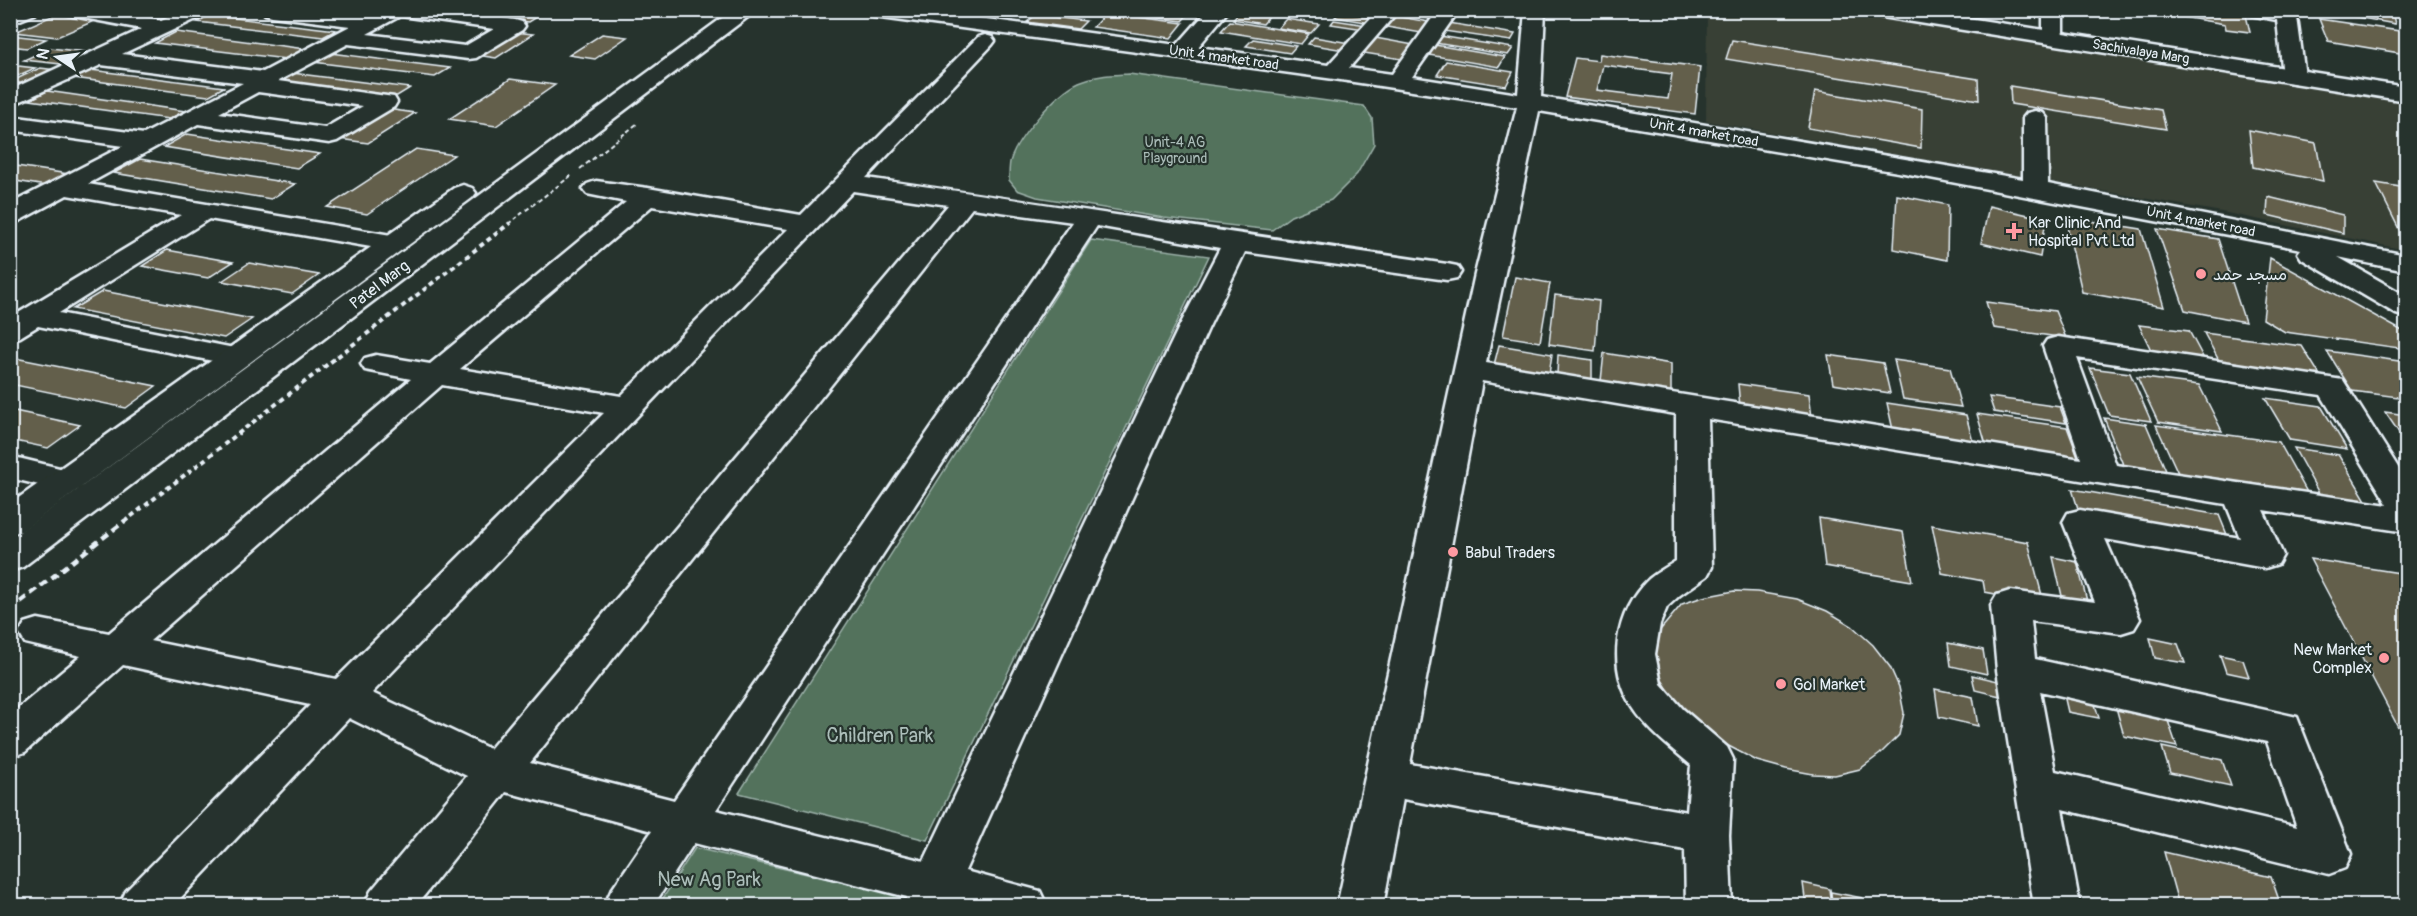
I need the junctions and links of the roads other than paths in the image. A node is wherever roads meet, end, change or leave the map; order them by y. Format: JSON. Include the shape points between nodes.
{"nodes":[{"id":1,"x":28,"y":10,"type":"edge"},
{"id":2,"x":73,"y":10,"type":"edge"},
{"id":3,"x":200,"y":10,"type":"edge"},
{"id":4,"x":272,"y":10,"type":"edge"},
{"id":5,"x":396,"y":10,"type":"edge"},
{"id":6,"x":401,"y":10,"type":"edge"},
{"id":7,"x":718,"y":10,"type":"edge"},
{"id":8,"x":874,"y":10,"type":"edge"},
{"id":9,"x":1019,"y":10,"type":"edge"},
{"id":10,"x":1219,"y":10,"type":"edge"},
{"id":11,"x":1389,"y":10,"type":"edge"},
{"id":12,"x":1449,"y":10,"type":"edge"},
{"id":13,"x":1535,"y":10,"type":"edge"},
{"id":14,"x":1876,"y":10,"type":"edge"},
{"id":15,"x":1917,"y":10,"type":"edge"},
{"id":16,"x":2252,"y":10,"type":"edge"},
{"id":17,"x":2286,"y":13,"type":"edge"},
{"id":18,"x":759,"y":14,"type":"edge"},
{"id":19,"x":10,"y":18,"type":"edge"},
{"id":20,"x":2053,"y":21,"type":"edge"},
{"id":21,"x":371,"y":23,"type":"junction"},
{"id":22,"x":163,"y":27,"type":"junction"},
{"id":23,"x":992,"y":35,"type":"junction"},
{"id":24,"x":345,"y":37,"type":"junction"},
{"id":25,"x":1184,"y":51,"type":"junction"},
{"id":26,"x":99,"y":58,"type":"junction"},
{"id":27,"x":1333,"y":72,"type":"junction"},
{"id":28,"x":2293,"y":72,"type":"junction"},
{"id":29,"x":262,"y":82,"type":"junction"},
{"id":30,"x":1398,"y":82,"type":"junction"},
{"id":31,"x":2406,"y":87,"type":"edge"},
{"id":32,"x":2406,"y":94,"type":"edge"},
{"id":33,"x":10,"y":99,"type":"edge"},
{"id":34,"x":1529,"y":102,"type":"junction"},
{"id":35,"x":196,"y":117,"type":"junction"},
{"id":36,"x":2035,"y":118,"type":"dead end"},
{"id":37,"x":10,"y":123,"type":"edge"},
{"id":38,"x":148,"y":142,"type":"junction"},
{"id":39,"x":849,"y":183,"type":"junction"},
{"id":40,"x":64,"y":188,"type":"junction"},
{"id":41,"x":2036,"y":188,"type":"junction"},
{"id":42,"x":596,"y":189,"type":"dead end"},
{"id":43,"x":648,"y":196,"type":"junction"},
{"id":44,"x":966,"y":199,"type":"junction"},
{"id":45,"x":205,"y":211,"type":"junction"},
{"id":46,"x":10,"y":215,"type":"edge"},
{"id":47,"x":1090,"y":217,"type":"junction"},
{"id":48,"x":807,"y":224,"type":"junction"},
{"id":49,"x":2285,"y":237,"type":"junction"},
{"id":50,"x":394,"y":243,"type":"junction"},
{"id":51,"x":1236,"y":243,"type":"junction"},
{"id":52,"x":2406,"y":263,"type":"edge"},
{"id":53,"x":1448,"y":272,"type":"dead end"},
{"id":54,"x":2406,"y":308,"type":"edge"},
{"id":55,"x":36,"y":316,"type":"junction"},
{"id":56,"x":10,"y":331,"type":"edge"},
{"id":57,"x":238,"y":357,"type":"junction"},
{"id":58,"x":376,"y":364,"type":"dead end"},
{"id":59,"x":1469,"y":370,"type":"junction"},
{"id":60,"x":436,"y":374,"type":"junction"},
{"id":61,"x":628,"y":406,"type":"junction"},
{"id":62,"x":1692,"y":406,"type":"junction"},
{"id":63,"x":10,"y":467,"type":"edge"},
{"id":64,"x":2103,"y":474,"type":"junction"},
{"id":65,"x":68,"y":481,"type":"junction"},
{"id":66,"x":2239,"y":495,"type":"junction"},
{"id":67,"x":2406,"y":507,"type":"edge"},
{"id":68,"x":2406,"y":520,"type":"edge"},
{"id":69,"x":10,"y":522,"type":"edge"},
{"id":70,"x":10,"y":558,"type":"edge"},
{"id":71,"x":24,"y":622,"type":"edge"},
{"id":72,"x":115,"y":650,"type":"junction"},
{"id":73,"x":2017,"y":670,"type":"junction"},
{"id":74,"x":342,"y":696,"type":"junction"},
{"id":75,"x":10,"y":740,"type":"edge"},
{"id":76,"x":498,"y":772,"type":"junction"},
{"id":77,"x":1386,"y":778,"type":"junction"},
{"id":78,"x":2037,"y":785,"type":"junction"},
{"id":79,"x":684,"y":821,"type":"junction"},
{"id":80,"x":1707,"y":835,"type":"junction"},
{"id":81,"x":931,"y":894,"type":"edge"},
{"id":82,"x":142,"y":906,"type":"edge"},
{"id":83,"x":387,"y":906,"type":"edge"},
{"id":84,"x":627,"y":906,"type":"edge"},
{"id":85,"x":1024,"y":906,"type":"edge"},
{"id":86,"x":1360,"y":906,"type":"edge"},
{"id":87,"x":1709,"y":906,"type":"edge"},
{"id":88,"x":2057,"y":906,"type":"edge"}],
"edges":[{"from":1,"to":19,"type":"street"},
{"from":2,"to":22,"type":"street"},
{"from":3,"to":22,"type":"street"},
{"from":4,"to":21,"type":"street"},
{"from":5,"to":21,"type":"street"},
{"from":6,"to":24,"type":"street","via":[[514,26],[468,53]]},
{"from":7,"to":50,"type":"street","name":"Patel Marg"},
{"from":8,"to":23,"type":"street","name":"Unit 4 market road"},
{"from":9,"to":23,"type":"street"},
{"from":10,"to":25,"type":"street"},
{"from":11,"to":27,"type":"street"},
{"from":12,"to":30,"type":"street"},
{"from":13,"to":34,"type":"street"},
{"from":14,"to":28,"type":"street","name":"Sachivalaya Marg"},
{"from":15,"to":20,"type":"street","name":"Sachivalaya Marg"},
{"from":16,"to":17,"type":"street"},
{"from":17,"to":28,"type":"street"},
{"from":18,"to":70,"type":"street","name":"Patel Marg"},
{"from":20,"to":28,"type":"street","name":"Sachivalaya Marg"},
{"from":21,"to":24,"type":"street"},
{"from":22,"to":26,"type":"street"},
{"from":23,"to":25,"type":"street","name":"Unit 4 market road"},
{"from":23,"to":39,"type":"street"},
{"from":24,"to":29,"type":"street"},
{"from":25,"to":27,"type":"street","name":"Unit 4 market road"},
{"from":26,"to":29,"type":"street"},
{"from":26,"to":33,"type":"street"},
{"from":27,"to":30,"type":"street","name":"Unit 4 market road"},
{"from":28,"to":31,"type":"street","name":"Sachivalaya Marg"},
{"from":28,"to":32,"type":"street","name":"Sachivalaya Marg"},
{"from":29,"to":35,"type":"street"},
{"from":29,"to":35,"type":"street","via":[[386,102],[329,136]]},
{"from":30,"to":34,"type":"street","name":"Unit 4 market road"},
{"from":34,"to":41,"type":"street","name":"Unit 4 market road"},
{"from":34,"to":59,"type":"street"},
{"from":35,"to":38,"type":"street"},
{"from":36,"to":41,"type":"street"},
{"from":37,"to":38,"type":"street"},
{"from":38,"to":40,"type":"street"},
{"from":39,"to":44,"type":"street"},
{"from":39,"to":48,"type":"street"},
{"from":40,"to":45,"type":"street"},
{"from":40,"to":46,"type":"street"},
{"from":41,"to":49,"type":"street","name":"Unit 4 market road"},
{"from":42,"to":43,"type":"street"},
{"from":43,"to":48,"type":"street"},
{"from":43,"to":60,"type":"street"},
{"from":44,"to":47,"type":"street"},
{"from":44,"to":76,"type":"street"},
{"from":45,"to":50,"type":"street"},
{"from":45,"to":55,"type":"street"},
{"from":47,"to":51,"type":"street"},
{"from":47,"to":79,"type":"street"},
{"from":48,"to":61,"type":"street"},
{"from":49,"to":52,"type":"street","name":"Unit 4 market road"},
{"from":49,"to":54,"type":"street"},
{"from":50,"to":57,"type":"street","name":"Patel Marg"},
{"from":51,"to":53,"type":"street"},
{"from":51,"to":81,"type":"street"},
{"from":55,"to":56,"type":"street"},
{"from":55,"to":57,"type":"street"},
{"from":57,"to":65,"type":"street","name":"Patel Marg"},
{"from":58,"to":60,"type":"street"},
{"from":59,"to":62,"type":"street"},
{"from":59,"to":77,"type":"street"},
{"from":60,"to":61,"type":"street"},
{"from":60,"to":72,"type":"street"},
{"from":61,"to":74,"type":"street"},
{"from":62,"to":64,"type":"street"},
{"from":62,"to":80,"type":"street","via":[[1694,567],[1662,589],[1643,619],[1636,639],[1636,662],[1644,693],[1712,759]]},
{"from":63,"to":65,"type":"street"},
{"from":64,"to":66,"type":"street"},
{"from":64,"to":67,"type":"street","via":[[2058,346],[2332,387]]},
{"from":65,"to":69,"type":"street","name":"Patel Marg"},
{"from":66,"to":68,"type":"street"},
{"from":66,"to":73,"type":"street","via":[[2265,555],[2080,522],[2121,620],[2010,604]]},
{"from":71,"to":72,"type":"street"},
{"from":72,"to":74,"type":"street"},
{"from":72,"to":75,"type":"street"},
{"from":73,"to":78,"type":"street"},
{"from":73,"to":78,"type":"street","via":[[2283,729],[2329,854]]},
{"from":74,"to":76,"type":"street"},
{"from":74,"to":82,"type":"street"},
{"from":76,"to":79,"type":"street"},
{"from":76,"to":83,"type":"street"},
{"from":77,"to":80,"type":"street"},
{"from":77,"to":86,"type":"street"},
{"from":78,"to":88,"type":"street"},
{"from":79,"to":81,"type":"street"},
{"from":79,"to":84,"type":"street"},
{"from":80,"to":87,"type":"street"},
{"from":81,"to":85,"type":"street"}]}
